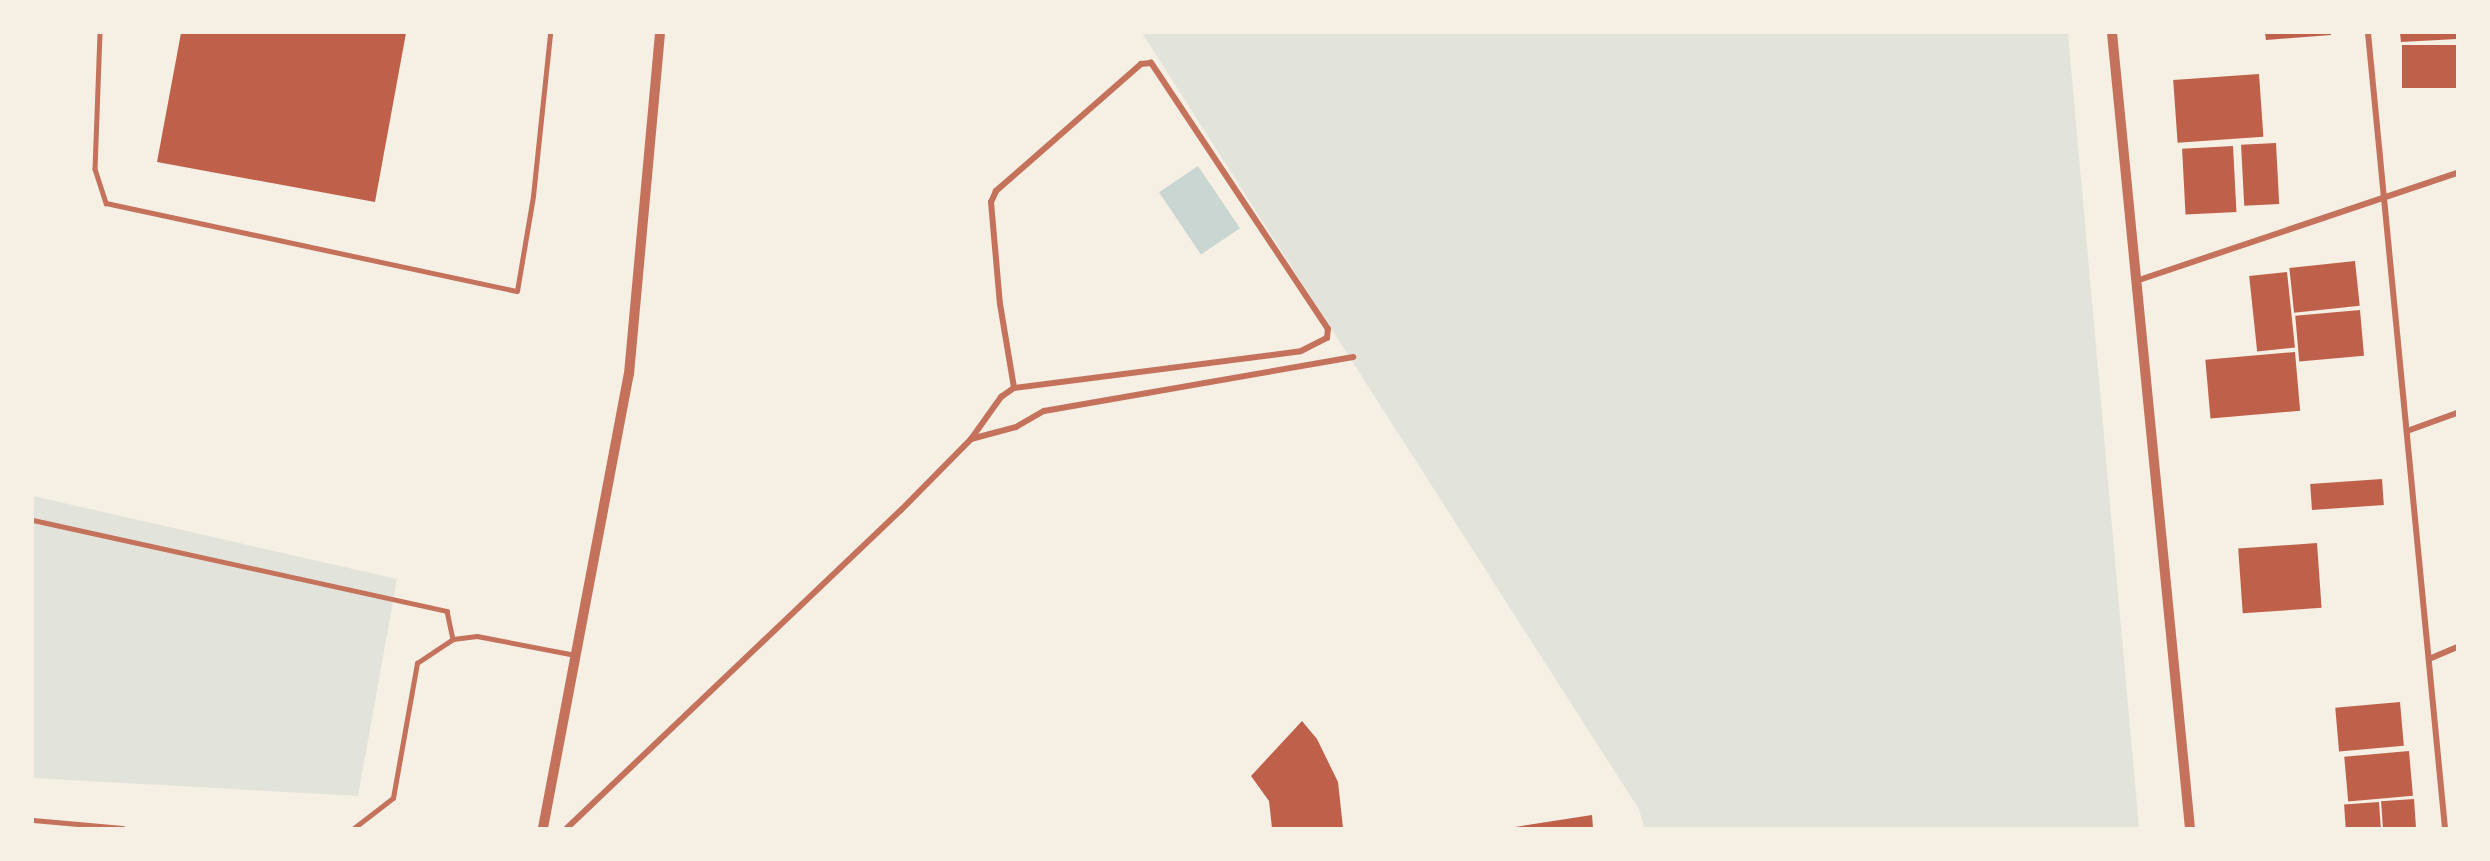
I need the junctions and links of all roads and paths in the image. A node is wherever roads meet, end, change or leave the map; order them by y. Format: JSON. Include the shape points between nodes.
{"nodes":[{"id":1,"x":100,"y":33,"type":"edge"},
{"id":2,"x":550,"y":33,"type":"edge"},
{"id":3,"x":660,"y":33,"type":"edge"},
{"id":4,"x":2112,"y":33,"type":"edge"},
{"id":5,"x":2368,"y":33,"type":"edge"},
{"id":6,"x":2457,"y":173,"type":"edge"},
{"id":7,"x":2385,"y":200,"type":"junction"},
{"id":8,"x":2135,"y":281,"type":"junction"},
{"id":9,"x":1353,"y":357,"type":"dead end"},
{"id":10,"x":1014,"y":388,"type":"junction"},
{"id":11,"x":2457,"y":413,"type":"edge"},
{"id":12,"x":2407,"y":431,"type":"junction"},
{"id":13,"x":971,"y":439,"type":"junction"},
{"id":14,"x":33,"y":520,"type":"edge"},
{"id":15,"x":453,"y":639,"type":"junction"},
{"id":16,"x":2457,"y":647,"type":"edge"},
{"id":17,"x":576,"y":656,"type":"junction"},
{"id":18,"x":2429,"y":659,"type":"junction"},
{"id":19,"x":33,"y":820,"type":"edge"},
{"id":20,"x":123,"y":828,"type":"edge"},
{"id":21,"x":354,"y":828,"type":"edge"},
{"id":22,"x":543,"y":828,"type":"edge"},
{"id":23,"x":567,"y":828,"type":"edge"},
{"id":24,"x":2190,"y":828,"type":"edge"},
{"id":25,"x":2445,"y":828,"type":"edge"}],
"edges":[{"from":1,"to":2,"type":"lane","via":[[95,169],[106,203],[517,291],[534,196]]},
{"from":3,"to":17,"type":"street","via":[[629,374]]},
{"from":4,"to":8,"type":"street"},
{"from":5,"to":7,"type":"street"},
{"from":6,"to":7,"type":"street"},
{"from":7,"to":8,"type":"street"},
{"from":7,"to":12,"type":"street"},
{"from":8,"to":24,"type":"street"},
{"from":9,"to":13,"type":"street","via":[[1044,411],[1016,427]]},
{"from":10,"to":10,"type":"street","via":[[1302,351],[1327,338],[1328,329],[1151,63],[1141,64],[996,191],[991,202],[1000,304]]},
{"from":10,"to":13,"type":"street","via":[[1001,397]]},
{"from":11,"to":12,"type":"street"},
{"from":12,"to":18,"type":"street"},
{"from":13,"to":23,"type":"street"},
{"from":14,"to":15,"type":"lane","via":[[447,611]]},
{"from":15,"to":17,"type":"lane","via":[[477,636]]},
{"from":15,"to":21,"type":"lane","via":[[417,663],[393,798]]},
{"from":16,"to":18,"type":"street"},
{"from":17,"to":22,"type":"street"},
{"from":18,"to":25,"type":"street"},
{"from":19,"to":20,"type":"lane"}]}
